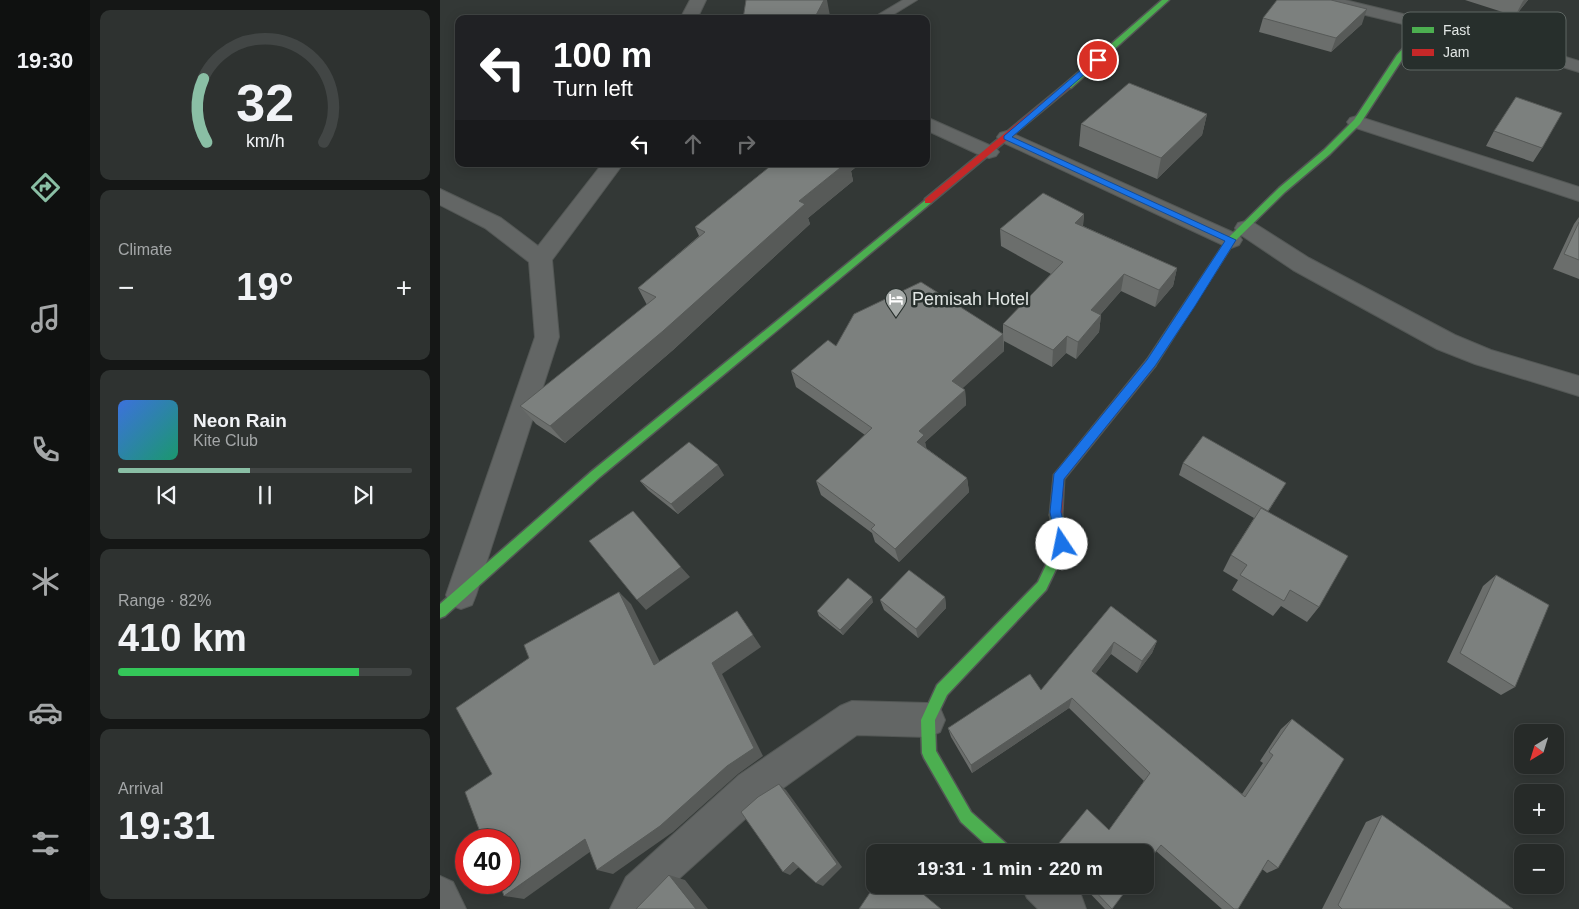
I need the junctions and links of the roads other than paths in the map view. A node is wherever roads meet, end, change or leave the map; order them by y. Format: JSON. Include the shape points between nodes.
{"nodes":[{"id":1,"x":911,"y":0,"type":"edge"},
{"id":2,"x":1166,"y":0,"type":"edge"},
{"id":3,"x":1324,"y":0,"type":"edge"},
{"id":4,"x":884,"y":15,"type":"edge"},
{"id":5,"x":1402,"y":18,"type":"edge"},
{"id":6,"x":1402,"y":55,"type":"edge"},
{"id":7,"x":1566,"y":63,"type":"edge"},
{"id":8,"x":1579,"y":67,"type":"edge"},
{"id":9,"x":1358,"y":122,"type":"junction"},
{"id":10,"x":930,"y":125,"type":"edge"},
{"id":11,"x":1007,"y":138,"type":"junction"},
{"id":12,"x":989,"y":152,"type":"junction"},
{"id":13,"x":611,"y":167,"type":"edge"},
{"id":14,"x":1579,"y":194,"type":"edge"},
{"id":15,"x":440,"y":196,"type":"edge"},
{"id":16,"x":1238,"y":234,"type":"junction"},
{"id":17,"x":540,"y":259,"type":"junction"},
{"id":18,"x":1579,"y":386,"type":"edge"},
{"id":19,"x":461,"y":595,"type":"junction"},
{"id":20,"x":440,"y":612,"type":"edge"},
{"id":21,"x":928,"y":720,"type":"junction"},
{"id":22,"x":996,"y":844,"type":"edge"},
{"id":23,"x":1050,"y":894,"type":"edge"},
{"id":24,"x":440,"y":895,"type":"edge"},
{"id":25,"x":447,"y":909,"type":"edge"},
{"id":26,"x":629,"y":909,"type":"edge"},
{"id":27,"x":1067,"y":909,"type":"edge"}],
"edges":[{"from":1,"to":4,"type":"lane"},
{"from":2,"to":11,"type":"street"},
{"from":3,"to":5,"type":"street"},
{"from":6,"to":9,"type":"street"},
{"from":7,"to":8,"type":"street"},
{"from":9,"to":14,"type":"street"},
{"from":9,"to":16,"type":"street"},
{"from":10,"to":12,"type":"street"},
{"from":11,"to":12,"type":"street"},
{"from":11,"to":16,"type":"street"},
{"from":12,"to":19,"type":"street","via":[[596,474]]},
{"from":13,"to":17,"type":"street"},
{"from":15,"to":17,"type":"street","via":[[493,223]]},
{"from":16,"to":18,"type":"street","via":[[1446,342]]},
{"from":16,"to":21,"type":"street","via":[[1151,363],[1058,478],[1056,512],[1062,544],[1042,586],[942,690]]},
{"from":17,"to":19,"type":"street","via":[[547,337]]},
{"from":19,"to":20,"type":"street"},
{"from":21,"to":22,"type":"street","via":[[929,753],[966,817]]},
{"from":21,"to":26,"type":"street","via":[[852,718],[752,788],[639,890]]},
{"from":23,"to":27,"type":"street"},
{"from":24,"to":25,"type":"street"}]}
